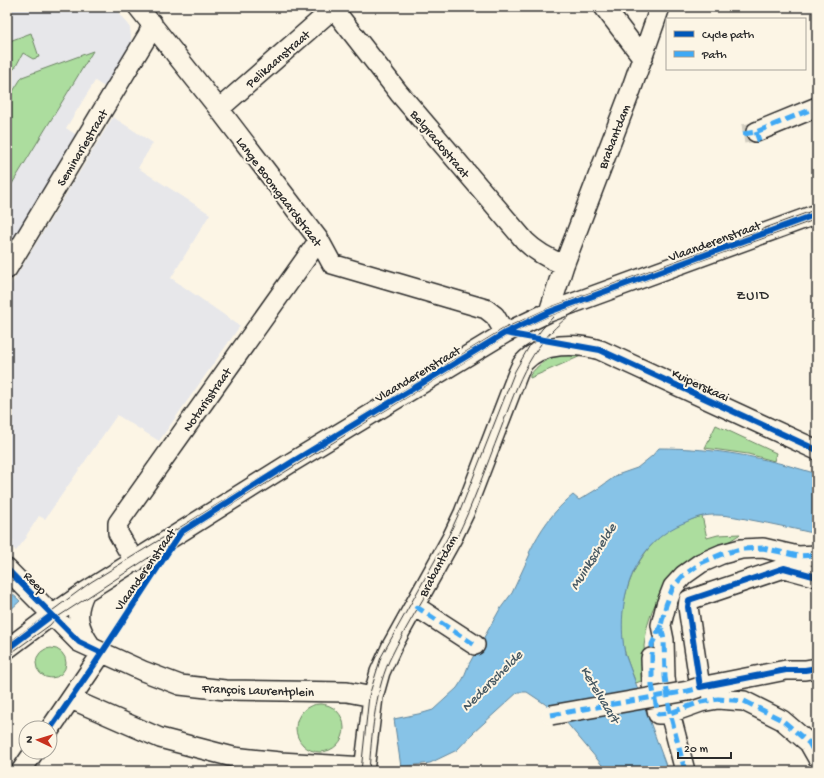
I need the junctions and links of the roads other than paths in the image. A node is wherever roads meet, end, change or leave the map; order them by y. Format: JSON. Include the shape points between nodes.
{"nodes":[{"id":1,"x":138,"y":7,"type":"edge"},
{"id":2,"x":333,"y":7,"type":"edge"},
{"id":3,"x":604,"y":7,"type":"edge"},
{"id":4,"x":660,"y":7,"type":"edge"},
{"id":5,"x":152,"y":23,"type":"junction"},
{"id":6,"x":643,"y":58,"type":"junction"},
{"id":7,"x":817,"y":107,"type":"edge"},
{"id":8,"x":219,"y":109,"type":"junction"},
{"id":9,"x":756,"y":132,"type":"dead end"},
{"id":10,"x":817,"y":214,"type":"edge"},
{"id":11,"x":319,"y":240,"type":"junction"},
{"id":12,"x":564,"y":265,"type":"junction"},
{"id":13,"x":7,"y":269,"type":"edge"},
{"id":14,"x":549,"y":312,"type":"junction"},
{"id":15,"x":505,"y":332,"type":"junction"},
{"id":16,"x":524,"y":362,"type":"joint"},
{"id":17,"x":817,"y":450,"type":"edge"},
{"id":18,"x":817,"y":555,"type":"edge"},
{"id":19,"x":135,"y":562,"type":"junction"},
{"id":20,"x":7,"y":569,"type":"edge"},
{"id":21,"x":817,"y":577,"type":"edge"},
{"id":22,"x":85,"y":592,"type":"junction"},
{"id":23,"x":415,"y":606,"type":"junction"},
{"id":24,"x":48,"y":616,"type":"junction"},
{"id":25,"x":475,"y":645,"type":"dead end"},
{"id":26,"x":7,"y":649,"type":"edge"},
{"id":27,"x":96,"y":650,"type":"junction"},
{"id":28,"x":813,"y":671,"type":"edge"},
{"id":29,"x":700,"y":688,"type":"junction"},
{"id":30,"x":373,"y":697,"type":"junction"},
{"id":31,"x":71,"y":699,"type":"junction"},
{"id":32,"x":670,"y":713,"type":"junction"},
{"id":33,"x":551,"y":715,"type":"dead end"},
{"id":34,"x":56,"y":720,"type":"edge"},
{"id":35,"x":814,"y":746,"type":"edge"},
{"id":36,"x":29,"y":760,"type":"edge"},
{"id":37,"x":231,"y":764,"type":"edge"},
{"id":38,"x":365,"y":769,"type":"edge"},
{"id":39,"x":21,"y":771,"type":"edge"},
{"id":40,"x":685,"y":771,"type":"edge"}],
"edges":[{"from":1,"to":5,"type":"street","name":"Lange Boomgaardstraat"},
{"from":2,"to":8,"type":"street","name":"Pelikaanstraat"},
{"from":2,"to":12,"type":"street","name":"Belgradostraat","via":[[399,93],[524,241],[535,251]]},
{"from":3,"to":6,"type":"street"},
{"from":4,"to":6,"type":"street","name":"Brabantdam"},
{"from":5,"to":8,"type":"street","name":"Lange Boomgaardstraat"},
{"from":5,"to":13,"type":"street","name":"Seminariestraat","via":[[144,42]]},
{"from":6,"to":12,"type":"street","name":"Brabantdam"},
{"from":7,"to":9,"type":"street"},
{"from":8,"to":11,"type":"street","name":"Lange Boomgaardstraat"},
{"from":10,"to":14,"type":"street","name":"Vlaanderenstraat"},
{"from":11,"to":15,"type":"street","name":"Lange Boomgaardstraat","via":[[332,264],[486,309],[496,316]]},
{"from":11,"to":19,"type":"street","name":"Notarisstraat","via":[[118,523],[118,533]]},
{"from":12,"to":14,"type":"street","name":"Brabantdam"},
{"from":14,"to":15,"type":"street","name":"Vlaanderenstraat"},
{"from":15,"to":19,"type":"street","name":"Vlaanderenstraat","via":[[292,462]]},
{"from":16,"to":17,"type":"street","name":"Kuiperskaai","via":[[544,350],[561,345],[600,350]]},
{"from":16,"to":23,"type":"street","name":"Brabantdam","via":[[464,513]]},
{"from":18,"to":32,"type":"street","via":[[798,556],[763,548],[741,549],[701,562],[684,575],[673,587],[661,625]]},
{"from":19,"to":22,"type":"street","name":"Vlaanderenstraat"},
{"from":20,"to":24,"type":"street","name":"Reep"},
{"from":21,"to":29,"type":"street","via":[[784,568],[689,600]]},
{"from":22,"to":24,"type":"street","name":"Vlaanderenstraat"},
{"from":22,"to":27,"type":"street","via":[[80,602],[79,620],[82,633]]},
{"from":23,"to":25,"type":"street"},
{"from":23,"to":30,"type":"street","name":"Brabantdam","via":[[385,659]]},
{"from":24,"to":26,"type":"street","name":"Vlaanderenstraat"},
{"from":24,"to":27,"type":"street","name":"Reep","via":[[79,642]]},
{"from":27,"to":30,"type":"street","name":"François Laurentplein","via":[[180,685],[225,690],[347,692]]},
{"from":27,"to":31,"type":"street"},
{"from":28,"to":29,"type":"street","via":[[786,670]]},
{"from":29,"to":33,"type":"street","bridge":true},
{"from":30,"to":38,"type":"street","name":"Brabantdam"},
{"from":31,"to":34,"type":"street"},
{"from":31,"to":37,"type":"street","via":[[160,738]]},
{"from":32,"to":35,"type":"street","via":[[718,699],[744,701],[782,720]]},
{"from":32,"to":40,"type":"street"},
{"from":36,"to":39,"type":"street"},
{"from":37,"to":38,"type":"street","via":[[280,762]]}]}
